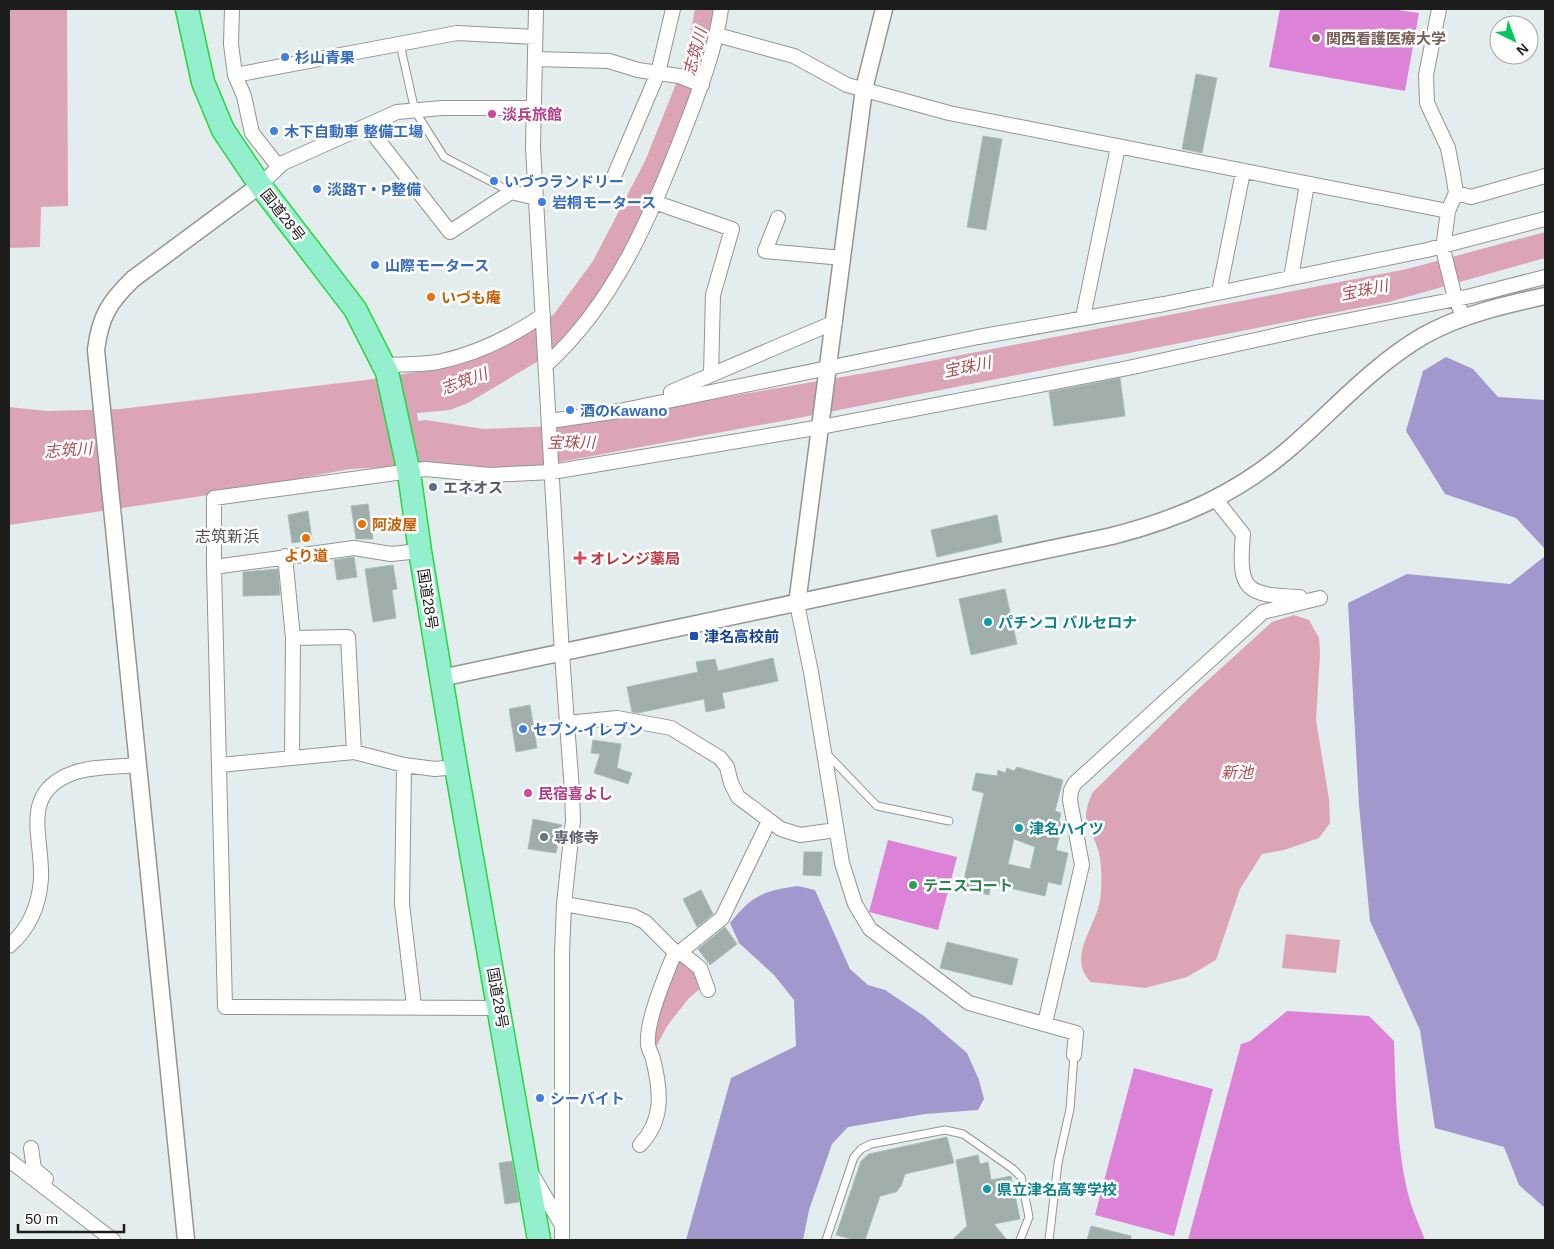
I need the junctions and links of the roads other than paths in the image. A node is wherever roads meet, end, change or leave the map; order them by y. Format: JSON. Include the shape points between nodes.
{"nodes":[{"id":1,"x":187,"y":9,"type":"edge"},
{"id":2,"x":232,"y":9,"type":"edge"},
{"id":3,"x":536,"y":9,"type":"edge"},
{"id":4,"x":673,"y":9,"type":"edge"},
{"id":5,"x":721,"y":9,"type":"edge"},
{"id":6,"x":884,"y":9,"type":"edge"},
{"id":7,"x":1439,"y":9,"type":"edge"},
{"id":8,"x":717,"y":34,"type":"junction"},
{"id":9,"x":536,"y":37,"type":"junction"},
{"id":10,"x":400,"y":44,"type":"junction"},
{"id":11,"x":535,"y":59,"type":"junction"},
{"id":12,"x":658,"y":73,"type":"junction"},
{"id":13,"x":235,"y":75,"type":"junction"},
{"id":14,"x":702,"y":84,"type":"junction"},
{"id":15,"x":864,"y":89,"type":"junction"},
{"id":16,"x":533,"y":108,"type":"junction"},
{"id":17,"x":414,"y":111,"type":"junction"},
{"id":18,"x":367,"y":126,"type":"junction"},
{"id":19,"x":1118,"y":147,"type":"junction"},
{"id":20,"x":278,"y":166,"type":"junction"},
{"id":21,"x":1243,"y":172,"type":"junction"},
{"id":22,"x":616,"y":174,"type":"dead end"},
{"id":23,"x":1545,"y":176,"type":"edge"},
{"id":24,"x":1307,"y":184,"type":"junction"},
{"id":25,"x":260,"y":185,"type":"junction"},
{"id":26,"x":511,"y":192,"type":"junction"},
{"id":27,"x":1456,"y":193,"type":"junction"},
{"id":28,"x":536,"y":198,"type":"junction"},
{"id":29,"x":654,"y":202,"type":"junction"},
{"id":30,"x":1448,"y":211,"type":"junction"},
{"id":31,"x":778,"y":218,"type":"dead end"},
{"id":32,"x":1545,"y":219,"type":"edge"},
{"id":33,"x":1443,"y":247,"type":"junction"},
{"id":34,"x":844,"y":258,"type":"junction"},
{"id":35,"x":1545,"y":277,"type":"edge"},
{"id":36,"x":1292,"y":278,"type":"junction"},
{"id":37,"x":1219,"y":292,"type":"junction"},
{"id":38,"x":1545,"y":296,"type":"edge"},
{"id":39,"x":1455,"y":297,"type":"junction"},
{"id":40,"x":543,"y":317,"type":"junction"},
{"id":41,"x":1083,"y":317,"type":"junction"},
{"id":42,"x":1464,"y":319,"type":"junction"},
{"id":43,"x":835,"y":322,"type":"junction"},
{"id":44,"x":546,"y":363,"type":"junction"},
{"id":45,"x":385,"y":369,"type":"junction"},
{"id":46,"x":828,"y":372,"type":"junction"},
{"id":47,"x":711,"y":375,"type":"junction"},
{"id":48,"x":670,"y":400,"type":"junction"},
{"id":49,"x":550,"y":421,"type":"junction"},
{"id":50,"x":821,"y":425,"type":"junction"},
{"id":51,"x":408,"y":470,"type":"junction"},
{"id":52,"x":552,"y":470,"type":"junction"},
{"id":53,"x":1216,"y":500,"type":"junction"},
{"id":54,"x":420,"y":551,"type":"junction"},
{"id":55,"x":285,"y":556,"type":"junction"},
{"id":56,"x":214,"y":567,"type":"junction"},
{"id":57,"x":797,"y":604,"type":"junction"},
{"id":58,"x":293,"y":638,"type":"junction"},
{"id":59,"x":562,"y":654,"type":"junction"},
{"id":60,"x":441,"y":678,"type":"junction"},
{"id":61,"x":567,"y":723,"type":"junction"},
{"id":62,"x":822,"y":748,"type":"junction"},
{"id":63,"x":354,"y":752,"type":"junction"},
{"id":64,"x":292,"y":757,"type":"junction"},
{"id":65,"x":138,"y":765,"type":"junction"},
{"id":66,"x":220,"y":765,"type":"junction"},
{"id":67,"x":404,"y":765,"type":"junction"},
{"id":68,"x":456,"y":767,"type":"junction"},
{"id":69,"x":769,"y":820,"type":"junction"},
{"id":70,"x":949,"y":821,"type":"dead end"},
{"id":71,"x":836,"y":830,"type":"junction"},
{"id":72,"x":564,"y":904,"type":"junction"},
{"id":73,"x":9,"y":946,"type":"edge"},
{"id":74,"x":677,"y":952,"type":"junction"},
{"id":75,"x":708,"y":990,"type":"dead end"},
{"id":76,"x":414,"y":1006,"type":"junction"},
{"id":77,"x":500,"y":1008,"type":"junction"},
{"id":78,"x":1046,"y":1023,"type":"junction"},
{"id":79,"x":1074,"y":1056,"type":"joint"},
{"id":80,"x":640,"y":1145,"type":"dead end"},
{"id":81,"x":26,"y":1148,"type":"dead end"},
{"id":82,"x":9,"y":1160,"type":"edge"},
{"id":83,"x":527,"y":1166,"type":"junction"},
{"id":84,"x":561,"y":1224,"type":"junction"},
{"id":85,"x":100,"y":1231,"type":"junction"},
{"id":86,"x":113,"y":1240,"type":"edge"},
{"id":87,"x":186,"y":1240,"type":"edge"},
{"id":88,"x":539,"y":1240,"type":"edge"},
{"id":89,"x":562,"y":1240,"type":"edge"},
{"id":90,"x":571,"y":1240,"type":"edge"},
{"id":91,"x":826,"y":1240,"type":"edge"},
{"id":92,"x":1020,"y":1240,"type":"edge"},
{"id":93,"x":1049,"y":1240,"type":"edge"}],
"edges":[{"from":1,"to":25,"type":"highway","name":"国道28号","via":[[197,61],[212,108]]},
{"from":2,"to":13,"type":"street","via":[[231,44]]},
{"from":3,"to":9,"type":"street"},
{"from":4,"to":12,"type":"street"},
{"from":5,"to":8,"type":"street"},
{"from":6,"to":15,"type":"street"},
{"from":7,"to":27,"type":"street","via":[[1426,75],[1427,103],[1448,148]]},
{"from":8,"to":14,"type":"street"},
{"from":8,"to":15,"type":"street","via":[[794,56],[847,85]]},
{"from":9,"to":10,"type":"street","via":[[457,33]]},
{"from":9,"to":11,"type":"street"},
{"from":10,"to":13,"type":"street"},
{"from":10,"to":17,"type":"lane"},
{"from":11,"to":12,"type":"street","via":[[610,61]]},
{"from":11,"to":16,"type":"street"},
{"from":12,"to":14,"type":"street"},
{"from":12,"to":22,"type":"street"},
{"from":13,"to":20,"type":"street","via":[[244,96],[252,133]]},
{"from":14,"to":29,"type":"street"},
{"from":15,"to":19,"type":"street","via":[[949,113]]},
{"from":15,"to":34,"type":"street"},
{"from":16,"to":17,"type":"street"},
{"from":16,"to":28,"type":"street"},
{"from":17,"to":18,"type":"street","via":[[397,112]]},
{"from":17,"to":26,"type":"lane","via":[[444,157]]},
{"from":18,"to":20,"type":"street"},
{"from":18,"to":26,"type":"street","via":[[450,232]]},
{"from":19,"to":21,"type":"street"},
{"from":19,"to":41,"type":"street"},
{"from":20,"to":25,"type":"street"},
{"from":21,"to":24,"type":"street"},
{"from":21,"to":37,"type":"street"},
{"from":23,"to":27,"type":"street","via":[[1471,197]]},
{"from":24,"to":30,"type":"street"},
{"from":24,"to":36,"type":"street"},
{"from":25,"to":45,"type":"highway","name":"国道28号","via":[[355,309]]},
{"from":25,"to":65,"type":"street","via":[[133,279],[107,308],[101,322],[96,350],[100,404]]},
{"from":26,"to":28,"type":"street"},
{"from":27,"to":30,"type":"street"},
{"from":28,"to":40,"type":"street"},
{"from":29,"to":44,"type":"street","via":[[605,298],[584,325]]},
{"from":29,"to":47,"type":"street","via":[[732,229],[713,295]]},
{"from":30,"to":33,"type":"street"},
{"from":31,"to":34,"type":"street","via":[[765,251]]},
{"from":32,"to":33,"type":"street"},
{"from":33,"to":36,"type":"street"},
{"from":33,"to":39,"type":"street"},
{"from":34,"to":43,"type":"street"},
{"from":35,"to":39,"type":"street"},
{"from":36,"to":37,"type":"street"},
{"from":37,"to":41,"type":"street"},
{"from":38,"to":42,"type":"street","via":[[1493,308]]},
{"from":39,"to":42,"type":"street"},
{"from":39,"to":50,"type":"street","via":[[1128,368]]},
{"from":40,"to":44,"type":"street"},
{"from":40,"to":45,"type":"street","via":[[520,332],[473,352],[437,362]]},
{"from":41,"to":46,"type":"street"},
{"from":42,"to":53,"type":"street","via":[[1423,336],[1382,363],[1291,448],[1248,481]]},
{"from":43,"to":46,"type":"street"},
{"from":43,"to":47,"type":"street"},
{"from":44,"to":49,"type":"street"},
{"from":45,"to":51,"type":"highway","name":"国道28号"},
{"from":46,"to":48,"type":"street"},
{"from":46,"to":50,"type":"street"},
{"from":47,"to":48,"type":"street","via":[[672,392]]},
{"from":48,"to":49,"type":"street"},
{"from":49,"to":52,"type":"street"},
{"from":50,"to":52,"type":"street"},
{"from":50,"to":57,"type":"street"},
{"from":51,"to":52,"type":"street","via":[[490,475]]},
{"from":51,"to":54,"type":"highway","name":"国道28号"},
{"from":51,"to":56,"type":"street","via":[[214,498]]},
{"from":52,"to":59,"type":"street"},
{"from":53,"to":57,"type":"street","via":[[1165,522],[1112,536]]},
{"from":53,"to":78,"type":"street","via":[[1243,534],[1242,570],[1252,590],[1267,596],[1320,598],[1263,612],[1075,783],[1070,800],[1082,865]]},
{"from":54,"to":55,"type":"street","via":[[391,554],[354,548]]},
{"from":54,"to":60,"type":"highway","name":"国道28号"},
{"from":55,"to":56,"type":"street"},
{"from":55,"to":58,"type":"street"},
{"from":56,"to":66,"type":"street"},
{"from":57,"to":59,"type":"street"},
{"from":57,"to":62,"type":"street"},
{"from":58,"to":63,"type":"street","via":[[348,637]]},
{"from":58,"to":64,"type":"street"},
{"from":59,"to":60,"type":"street"},
{"from":59,"to":61,"type":"street"},
{"from":60,"to":68,"type":"highway","name":"国道28号"},
{"from":61,"to":69,"type":"street","via":[[617,718],[671,728],[725,762],[738,796]]},
{"from":61,"to":72,"type":"street","via":[[573,820]]},
{"from":62,"to":70,"type":"lane","via":[[877,806]]},
{"from":62,"to":71,"type":"street"},
{"from":63,"to":64,"type":"street"},
{"from":63,"to":67,"type":"street"},
{"from":64,"to":66,"type":"street"},
{"from":65,"to":73,"type":"street","via":[[76,772],[46,792],[37,819],[41,878],[38,901],[29,924]]},
{"from":65,"to":87,"type":"street"},
{"from":66,"to":76,"type":"street","via":[[225,1006]]},
{"from":67,"to":68,"type":"street","via":[[435,769]]},
{"from":67,"to":76,"type":"street","via":[[402,904]]},
{"from":68,"to":77,"type":"highway","name":"国道28号"},
{"from":69,"to":71,"type":"street","via":[[793,834]]},
{"from":69,"to":74,"type":"street","via":[[722,918]]},
{"from":71,"to":78,"type":"street","via":[[855,904],[870,929],[970,1003]]},
{"from":72,"to":74,"type":"street","via":[[633,916],[645,922]]},
{"from":72,"to":84,"type":"street"},
{"from":74,"to":75,"type":"street","via":[[700,968]]},
{"from":74,"to":80,"type":"street","via":[[652,1020],[648,1046],[659,1094],[657,1121]]},
{"from":76,"to":77,"type":"street"},
{"from":77,"to":83,"type":"highway","name":"国道28号"},
{"from":78,"to":79,"type":"street","via":[[1076,1033]]},
{"from":79,"to":93,"type":"lane","via":[[1070,1109],[1058,1164]]},
{"from":81,"to":85,"type":"street","via":[[34,1169],[81,1207]]},
{"from":82,"to":85,"type":"street"},
{"from":83,"to":84,"type":"street"},
{"from":83,"to":88,"type":"highway","name":"国道28号"},
{"from":84,"to":89,"type":"street"},
{"from":84,"to":90,"type":"street"},
{"from":85,"to":86,"type":"street"},
{"from":91,"to":92,"type":"lane","via":[[854,1157],[861,1149],[871,1144],[945,1130],[968,1136],[1021,1177],[1029,1214]]}]}
